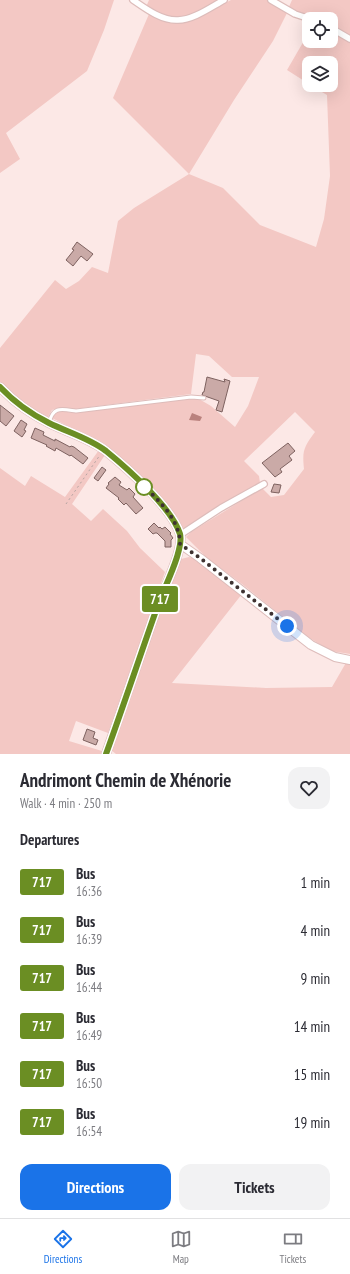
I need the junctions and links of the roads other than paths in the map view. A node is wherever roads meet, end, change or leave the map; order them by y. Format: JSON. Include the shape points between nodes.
{"nodes":[{"id":1,"x":133,"y":0,"type":"edge"},
{"id":2,"x":224,"y":0,"type":"edge"},
{"id":3,"x":271,"y":0,"type":"edge"},
{"id":4,"x":302,"y":16,"type":"edge"},
{"id":5,"x":338,"y":32,"type":"edge"},
{"id":6,"x":350,"y":38,"type":"edge"},
{"id":7,"x":0,"y":387,"type":"edge"},
{"id":8,"x":204,"y":398,"type":"dead end"},
{"id":9,"x":48,"y":423,"type":"junction"},
{"id":10,"x":264,"y":484,"type":"dead end"},
{"id":11,"x":180,"y":535,"type":"junction"},
{"id":12,"x":180,"y":544,"type":"junction"},
{"id":13,"x":350,"y":660,"type":"edge"},
{"id":14,"x":106,"y":754,"type":"edge"}],
"edges":[{"from":1,"to":2,"type":"street","via":[[159,16],[179,20],[200,13]]},
{"from":3,"to":4,"type":"street"},
{"from":5,"to":6,"type":"street"},
{"from":7,"to":9,"type":"street","via":[[20,406]]},
{"from":8,"to":9,"type":"lane","via":[[191,397],[76,411],[63,409],[54,411]]},
{"from":9,"to":11,"type":"street","via":[[84,438],[104,450],[160,502]]},
{"from":10,"to":11,"type":"street","via":[[220,508]]},
{"from":11,"to":12,"type":"street"},
{"from":12,"to":13,"type":"street","via":[[311,645],[335,657]]},
{"from":12,"to":14,"type":"street"}]}
